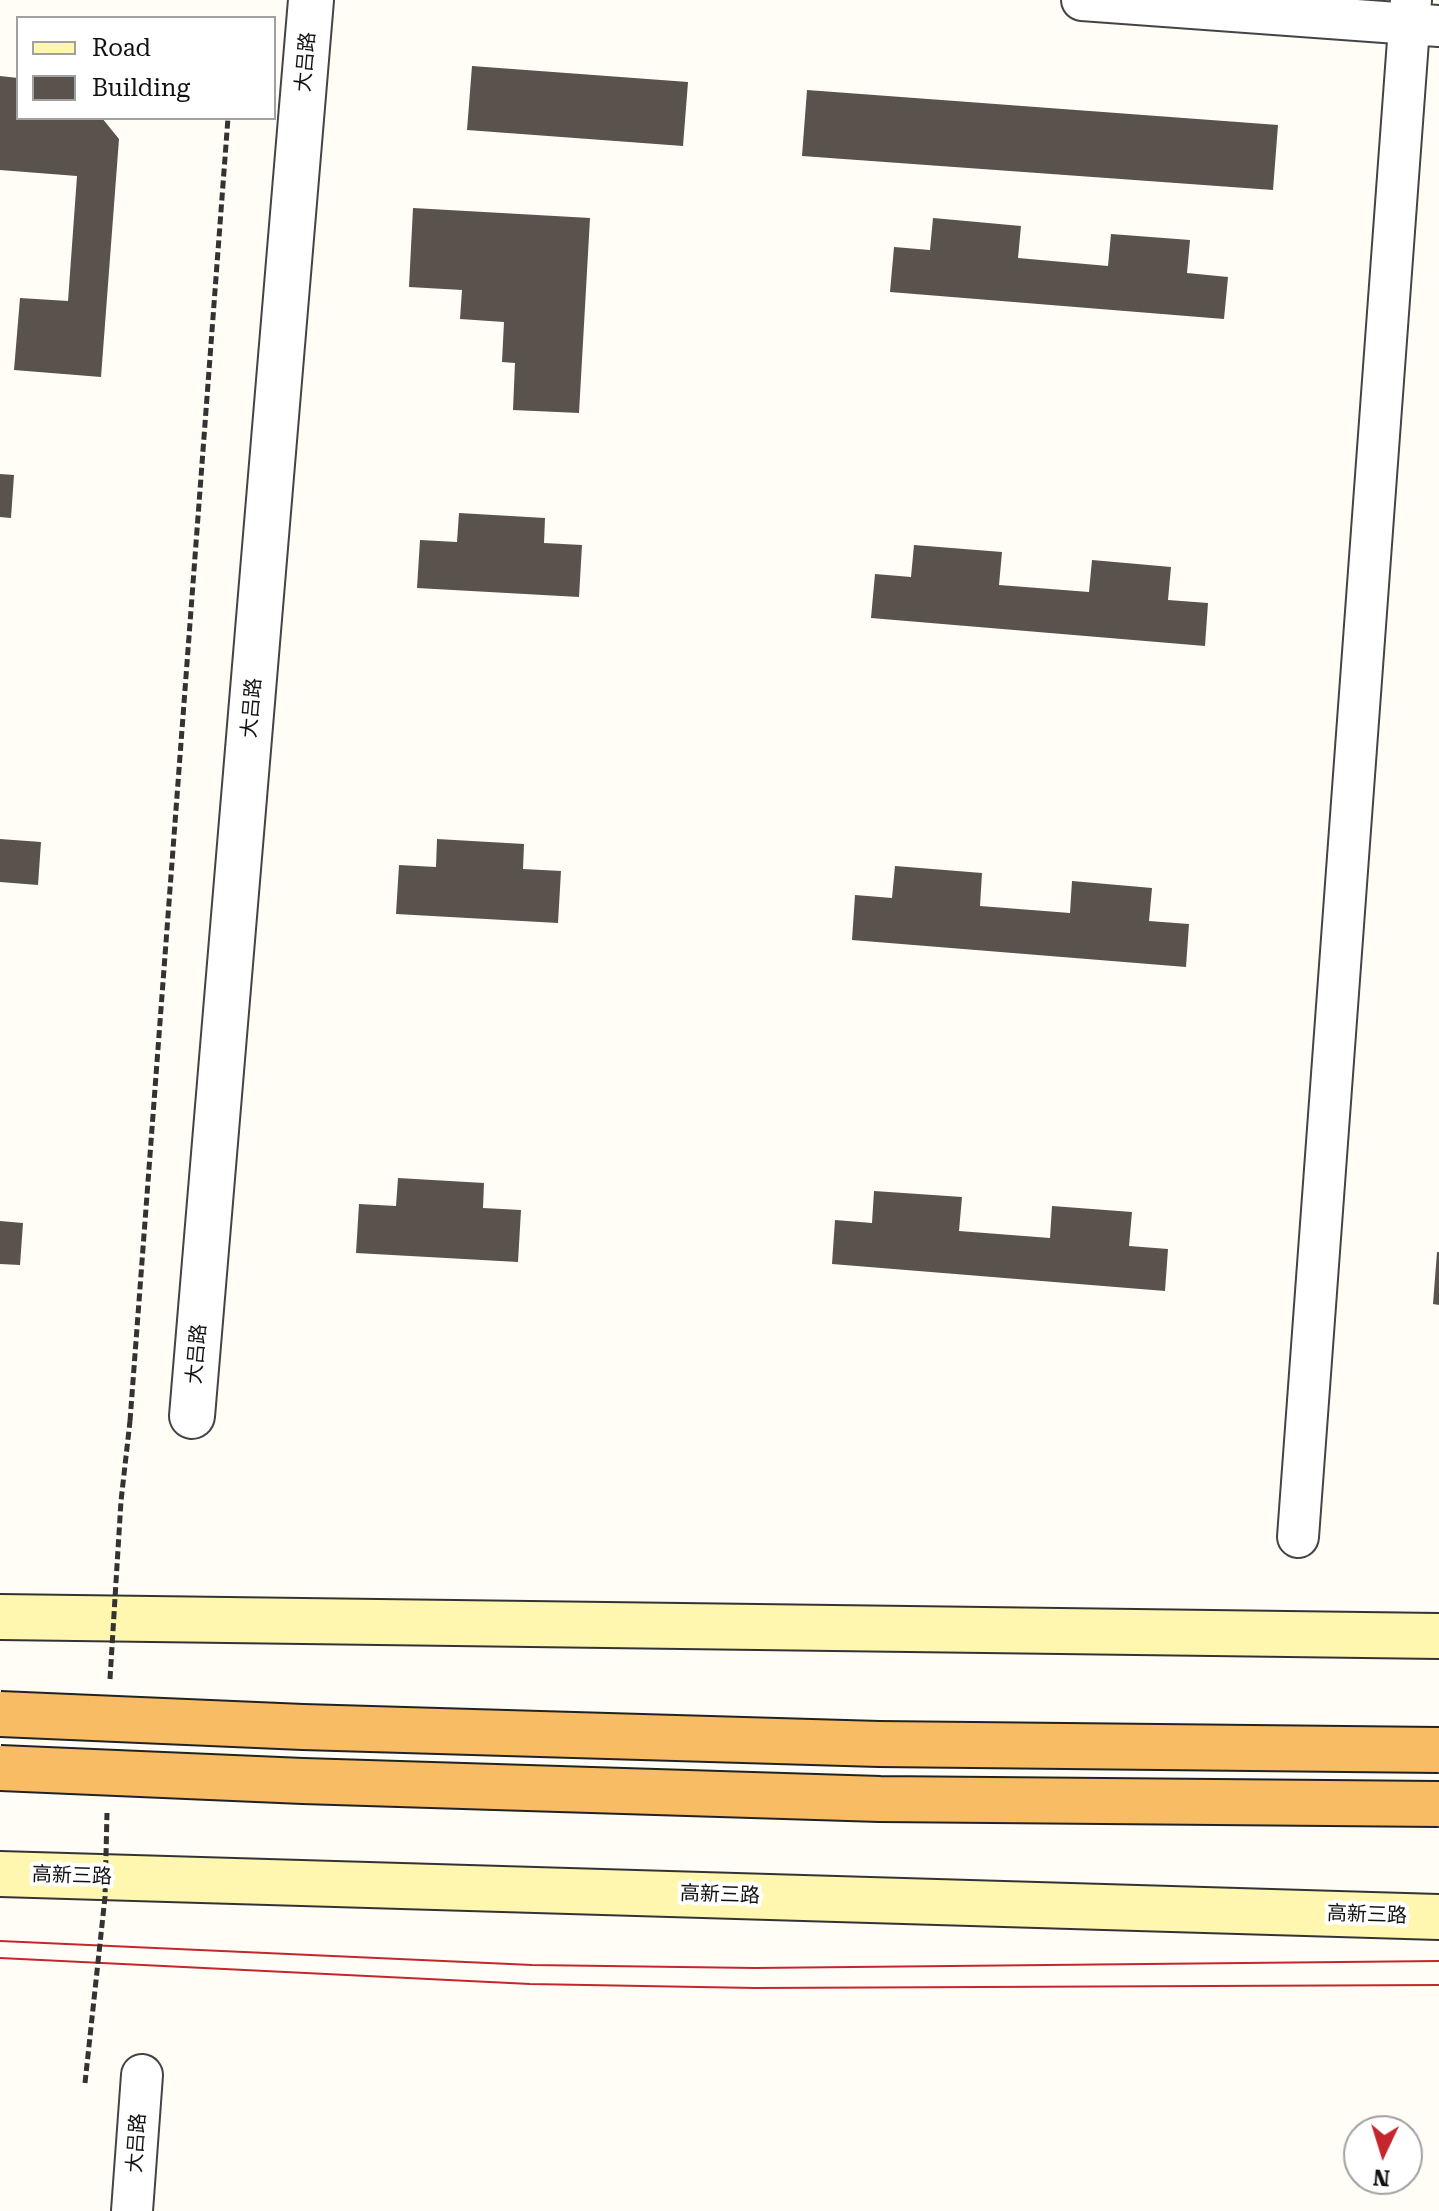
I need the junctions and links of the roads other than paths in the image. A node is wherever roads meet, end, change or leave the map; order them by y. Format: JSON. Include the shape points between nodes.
{"nodes":[{"id":1,"x":311,"y":0,"type":"edge"},
{"id":2,"x":1082,"y":0,"type":"edge"},
{"id":3,"x":1420,"y":16,"type":"edge"},
{"id":4,"x":192,"y":1416,"type":"dead end"},
{"id":5,"x":1298,"y":1537,"type":"dead end"},
{"id":6,"x":0,"y":1617,"type":"edge"},
{"id":7,"x":1439,"y":1636,"type":"edge"},
{"id":8,"x":0,"y":1714,"type":"edge"},
{"id":9,"x":1439,"y":1750,"type":"edge"},
{"id":10,"x":0,"y":1768,"type":"edge"},
{"id":11,"x":1439,"y":1804,"type":"edge"},
{"id":12,"x":0,"y":1874,"type":"edge"},
{"id":13,"x":1439,"y":1917,"type":"edge"},
{"id":14,"x":142,"y":2075,"type":"dead end"},
{"id":15,"x":132,"y":2211,"type":"edge"}],
"edges":[{"from":1,"to":4,"type":"street","name":"大吕路"},
{"from":2,"to":3,"type":"street"},
{"from":3,"to":5,"type":"street"},
{"from":6,"to":7,"type":"main road"},
{"from":8,"to":9,"type":"highway","bridge":true,"via":[[879,1744]]},
{"from":10,"to":11,"type":"highway","bridge":true,"via":[[880,1799]]},
{"from":12,"to":13,"type":"main road","name":"高新三路"},
{"from":14,"to":15,"type":"street","name":"大吕路"}]}
